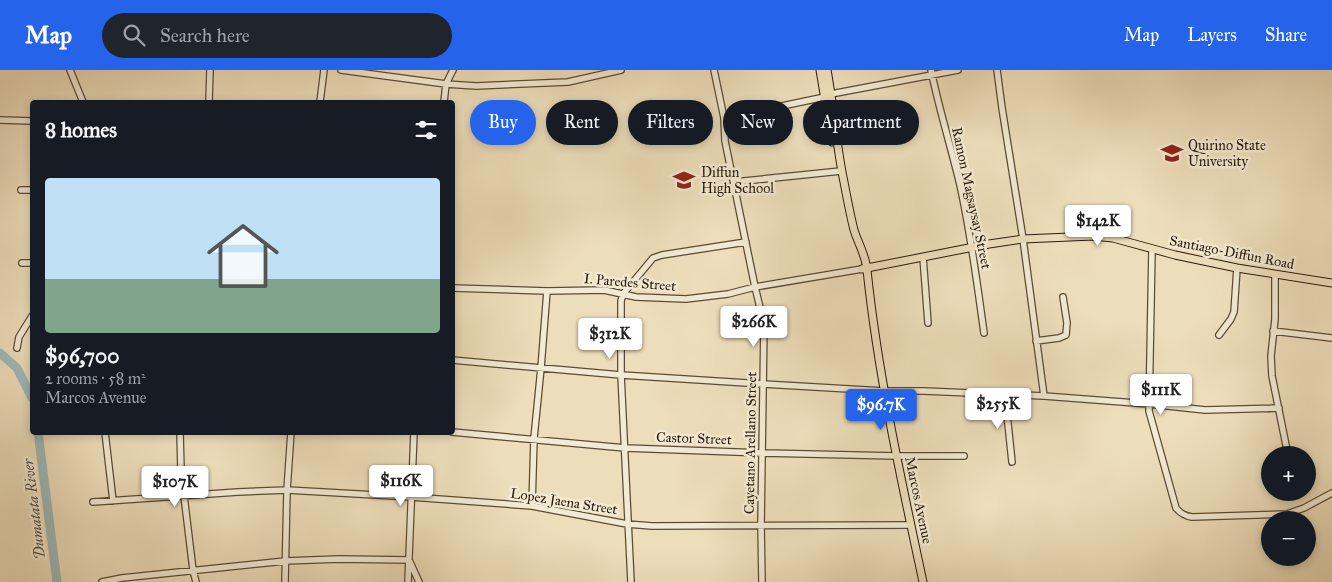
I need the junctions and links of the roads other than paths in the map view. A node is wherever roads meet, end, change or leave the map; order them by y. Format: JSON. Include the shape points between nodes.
{"nodes":[{"id":1,"x":70,"y":70,"type":"edge"},
{"id":2,"x":210,"y":70,"type":"edge"},
{"id":3,"x":324,"y":70,"type":"edge"},
{"id":4,"x":341,"y":70,"type":"edge"},
{"id":5,"x":453,"y":70,"type":"edge"},
{"id":6,"x":621,"y":70,"type":"edge"},
{"id":7,"x":714,"y":70,"type":"edge"},
{"id":8,"x":820,"y":70,"type":"edge"},
{"id":9,"x":827,"y":70,"type":"edge"},
{"id":10,"x":958,"y":70,"type":"edge"},
{"id":11,"x":997,"y":70,"type":"edge"},
{"id":12,"x":932,"y":72,"type":"edge"},
{"id":13,"x":446,"y":84,"type":"junction"},
{"id":14,"x":828,"y":96,"type":"junction"},
{"id":15,"x":82,"y":100,"type":"edge"},
{"id":16,"x":209,"y":100,"type":"edge"},
{"id":17,"x":320,"y":100,"type":"edge"},
{"id":18,"x":444,"y":100,"type":"edge"},
{"id":19,"x":793,"y":103,"type":"edge"},
{"id":20,"x":723,"y":113,"type":"edge"},
{"id":21,"x":0,"y":120,"type":"edge"},
{"id":22,"x":30,"y":121,"type":"edge"},
{"id":23,"x":726,"y":145,"type":"edge"},
{"id":24,"x":839,"y":171,"type":"junction"},
{"id":25,"x":734,"y":182,"type":"junction"},
{"id":26,"x":21,"y":190,"type":"dead end"},
{"id":27,"x":30,"y":190,"type":"edge"},
{"id":28,"x":1023,"y":239,"type":"junction"},
{"id":29,"x":746,"y":242,"type":"junction"},
{"id":30,"x":972,"y":246,"type":"junction"},
{"id":31,"x":1152,"y":248,"type":"junction"},
{"id":32,"x":923,"y":257,"type":"junction"},
{"id":33,"x":22,"y":263,"type":"dead end"},
{"id":34,"x":30,"y":263,"type":"edge"},
{"id":35,"x":1237,"y":268,"type":"junction"},
{"id":36,"x":865,"y":271,"type":"junction"},
{"id":37,"x":1275,"y":274,"type":"junction"},
{"id":38,"x":1332,"y":282,"type":"edge"},
{"id":39,"x":756,"y":287,"type":"junction"},
{"id":40,"x":455,"y":288,"type":"edge"},
{"id":41,"x":547,"y":291,"type":"junction"},
{"id":42,"x":623,"y":294,"type":"junction"},
{"id":43,"x":1063,"y":297,"type":"dead end"},
{"id":44,"x":30,"y":319,"type":"edge"},
{"id":45,"x":928,"y":323,"type":"dead end"},
{"id":46,"x":1273,"y":332,"type":"junction"},
{"id":47,"x":984,"y":333,"type":"dead end"},
{"id":48,"x":1220,"y":335,"type":"dead end"},
{"id":49,"x":1332,"y":338,"type":"edge"},
{"id":50,"x":1036,"y":341,"type":"junction"},
{"id":51,"x":17,"y":348,"type":"dead end"},
{"id":52,"x":455,"y":360,"type":"edge"},
{"id":53,"x":541,"y":368,"type":"junction"},
{"id":54,"x":621,"y":375,"type":"junction"},
{"id":55,"x":763,"y":384,"type":"junction"},
{"id":56,"x":884,"y":391,"type":"junction"},
{"id":57,"x":1005,"y":395,"type":"junction"},
{"id":58,"x":1044,"y":396,"type":"junction"},
{"id":59,"x":1149,"y":404,"type":"junction"},
{"id":60,"x":1279,"y":408,"type":"junction"},
{"id":61,"x":455,"y":432,"type":"edge"},
{"id":62,"x":105,"y":435,"type":"edge"},
{"id":63,"x":180,"y":435,"type":"edge"},
{"id":64,"x":291,"y":435,"type":"edge"},
{"id":65,"x":414,"y":435,"type":"edge"},
{"id":66,"x":534,"y":438,"type":"junction"},
{"id":67,"x":1286,"y":446,"type":"edge"},
{"id":68,"x":625,"y":448,"type":"junction"},
{"id":69,"x":763,"y":453,"type":"junction"},
{"id":70,"x":897,"y":456,"type":"junction"},
{"id":71,"x":964,"y":456,"type":"dead end"},
{"id":72,"x":1012,"y":462,"type":"dead end"},
{"id":73,"x":287,"y":490,"type":"junction"},
{"id":74,"x":1332,"y":493,"type":"edge"},
{"id":75,"x":184,"y":496,"type":"junction"},
{"id":76,"x":411,"y":497,"type":"junction"},
{"id":77,"x":113,"y":501,"type":"junction"},
{"id":78,"x":93,"y":502,"type":"dead end"},
{"id":79,"x":532,"y":506,"type":"junction"},
{"id":80,"x":627,"y":524,"type":"junction"},
{"id":81,"x":911,"y":525,"type":"junction"},
{"id":82,"x":761,"y":526,"type":"junction"},
{"id":83,"x":285,"y":560,"type":"junction"},
{"id":84,"x":409,"y":560,"type":"junction"},
{"id":85,"x":193,"y":570,"type":"junction"},
{"id":86,"x":102,"y":582,"type":"edge"},
{"id":87,"x":196,"y":582,"type":"edge"},
{"id":88,"x":285,"y":582,"type":"edge"},
{"id":89,"x":408,"y":582,"type":"edge"},
{"id":90,"x":419,"y":582,"type":"edge"},
{"id":91,"x":631,"y":582,"type":"edge"},
{"id":92,"x":762,"y":582,"type":"edge"},
{"id":93,"x":923,"y":582,"type":"edge"}],
"edges":[{"from":1,"to":15,"type":"street"},
{"from":2,"to":16,"type":"street"},
{"from":3,"to":17,"type":"street"},
{"from":4,"to":13,"type":"street"},
{"from":5,"to":13,"type":"street"},
{"from":6,"to":13,"type":"street","via":[[568,82]]},
{"from":7,"to":20,"type":"street","name":"Cayetano Arellano Street"},
{"from":8,"to":14,"type":"main road","name":"Marcos Avenue"},
{"from":9,"to":14,"type":"main road","name":"Marcos Avenue"},
{"from":10,"to":12,"type":"street"},
{"from":11,"to":28,"type":"street"},
{"from":12,"to":14,"type":"street"},
{"from":12,"to":30,"type":"street","name":"Ramon Magsaysay Street"},
{"from":13,"to":18,"type":"street"},
{"from":14,"to":19,"type":"street"},
{"from":14,"to":24,"type":"main road","name":"Marcos Avenue"},
{"from":21,"to":22,"type":"street"},
{"from":23,"to":25,"type":"street","name":"Cayetano Arellano Street"},
{"from":24,"to":25,"type":"street"},
{"from":24,"to":36,"type":"main road","name":"Marcos Avenue"},
{"from":25,"to":29,"type":"street","name":"Cayetano Arellano Street"},
{"from":26,"to":27,"type":"street"},
{"from":28,"to":30,"type":"main road","name":"Santiago-Diffun Road"},
{"from":28,"to":31,"type":"main road","name":"Santiago-Diffun Road","via":[[1093,236]]},
{"from":28,"to":50,"type":"street"},
{"from":29,"to":39,"type":"street","name":"Cayetano Arellano Street"},
{"from":29,"to":42,"type":"street","via":[[653,258]]},
{"from":30,"to":32,"type":"main road","name":"Santiago-Diffun Road"},
{"from":30,"to":47,"type":"street","name":"Ramon Magsaysay Street"},
{"from":31,"to":35,"type":"main road","name":"Santiago-Diffun Road"},
{"from":31,"to":59,"type":"street"},
{"from":32,"to":36,"type":"main road","name":"Santiago-Diffun Road"},
{"from":32,"to":45,"type":"street"},
{"from":33,"to":34,"type":"street"},
{"from":35,"to":37,"type":"main road","name":"Santiago-Diffun Road"},
{"from":35,"to":48,"type":"street","via":[[1234,312]]},
{"from":36,"to":39,"type":"street","name":"I. Paredes Street"},
{"from":36,"to":56,"type":"main road","name":"Marcos Avenue"},
{"from":37,"to":38,"type":"main road","name":"Santiago-Diffun Road"},
{"from":37,"to":46,"type":"street"},
{"from":39,"to":42,"type":"street","name":"I. Paredes Street","via":[[686,299]]},
{"from":39,"to":55,"type":"street","name":"Cayetano Arellano Street","via":[[764,324]]},
{"from":40,"to":41,"type":"street","name":"I. Paredes Street"},
{"from":41,"to":42,"type":"street","name":"I. Paredes Street","via":[[604,290]]},
{"from":41,"to":53,"type":"street"},
{"from":42,"to":54,"type":"street","via":[[620,301]]},
{"from":43,"to":50,"type":"street","via":[[1068,323],[1066,335]]},
{"from":44,"to":51,"type":"street","via":[[19,337]]},
{"from":46,"to":49,"type":"street"},
{"from":46,"to":60,"type":"street","via":[[1270,356]]},
{"from":50,"to":58,"type":"street"},
{"from":52,"to":53,"type":"street"},
{"from":53,"to":54,"type":"street"},
{"from":53,"to":66,"type":"street"},
{"from":54,"to":55,"type":"street"},
{"from":54,"to":68,"type":"street"},
{"from":55,"to":56,"type":"street"},
{"from":55,"to":69,"type":"street","name":"Cayetano Arellano Street"},
{"from":56,"to":57,"type":"street"},
{"from":56,"to":70,"type":"main road","name":"Marcos Avenue"},
{"from":57,"to":58,"type":"street"},
{"from":57,"to":72,"type":"street"},
{"from":58,"to":59,"type":"street"},
{"from":59,"to":60,"type":"street","via":[[1205,410]]},
{"from":59,"to":74,"type":"street","via":[[1180,514],[1287,514]]},
{"from":60,"to":67,"type":"street"},
{"from":61,"to":66,"type":"street","name":"Castor Street"},
{"from":62,"to":77,"type":"street"},
{"from":63,"to":75,"type":"street"},
{"from":64,"to":73,"type":"street"},
{"from":65,"to":76,"type":"street"},
{"from":66,"to":68,"type":"street","name":"Castor Street"},
{"from":66,"to":79,"type":"street"},
{"from":68,"to":69,"type":"street","name":"Castor Street"},
{"from":68,"to":80,"type":"street"},
{"from":69,"to":70,"type":"street","name":"Castor Street"},
{"from":69,"to":82,"type":"street","name":"Cayetano Arellano Street"},
{"from":70,"to":71,"type":"street","name":"Castor Street"},
{"from":70,"to":81,"type":"main road","name":"Marcos Avenue"},
{"from":73,"to":75,"type":"street","name":"Lopez Jaena Street"},
{"from":73,"to":76,"type":"street","name":"Lopez Jaena Street"},
{"from":73,"to":83,"type":"street"},
{"from":75,"to":77,"type":"street","name":"Lopez Jaena Street"},
{"from":75,"to":85,"type":"street"},
{"from":76,"to":79,"type":"street","name":"Lopez Jaena Street"},
{"from":76,"to":84,"type":"street"},
{"from":77,"to":78,"type":"street","name":"Lopez Jaena Street"},
{"from":79,"to":80,"type":"street","name":"Lopez Jaena Street"},
{"from":80,"to":82,"type":"street","name":"Lopez Jaena Street"},
{"from":80,"to":91,"type":"street"},
{"from":81,"to":82,"type":"street","name":"Lopez Jaena Street"},
{"from":81,"to":93,"type":"main road","name":"Marcos Avenue"},
{"from":82,"to":92,"type":"street","name":"Cayetano Arellano Street"},
{"from":83,"to":84,"type":"street"},
{"from":83,"to":85,"type":"street"},
{"from":83,"to":88,"type":"street"},
{"from":84,"to":89,"type":"street"},
{"from":84,"to":90,"type":"street"},
{"from":85,"to":86,"type":"street"},
{"from":85,"to":87,"type":"street"}]}
